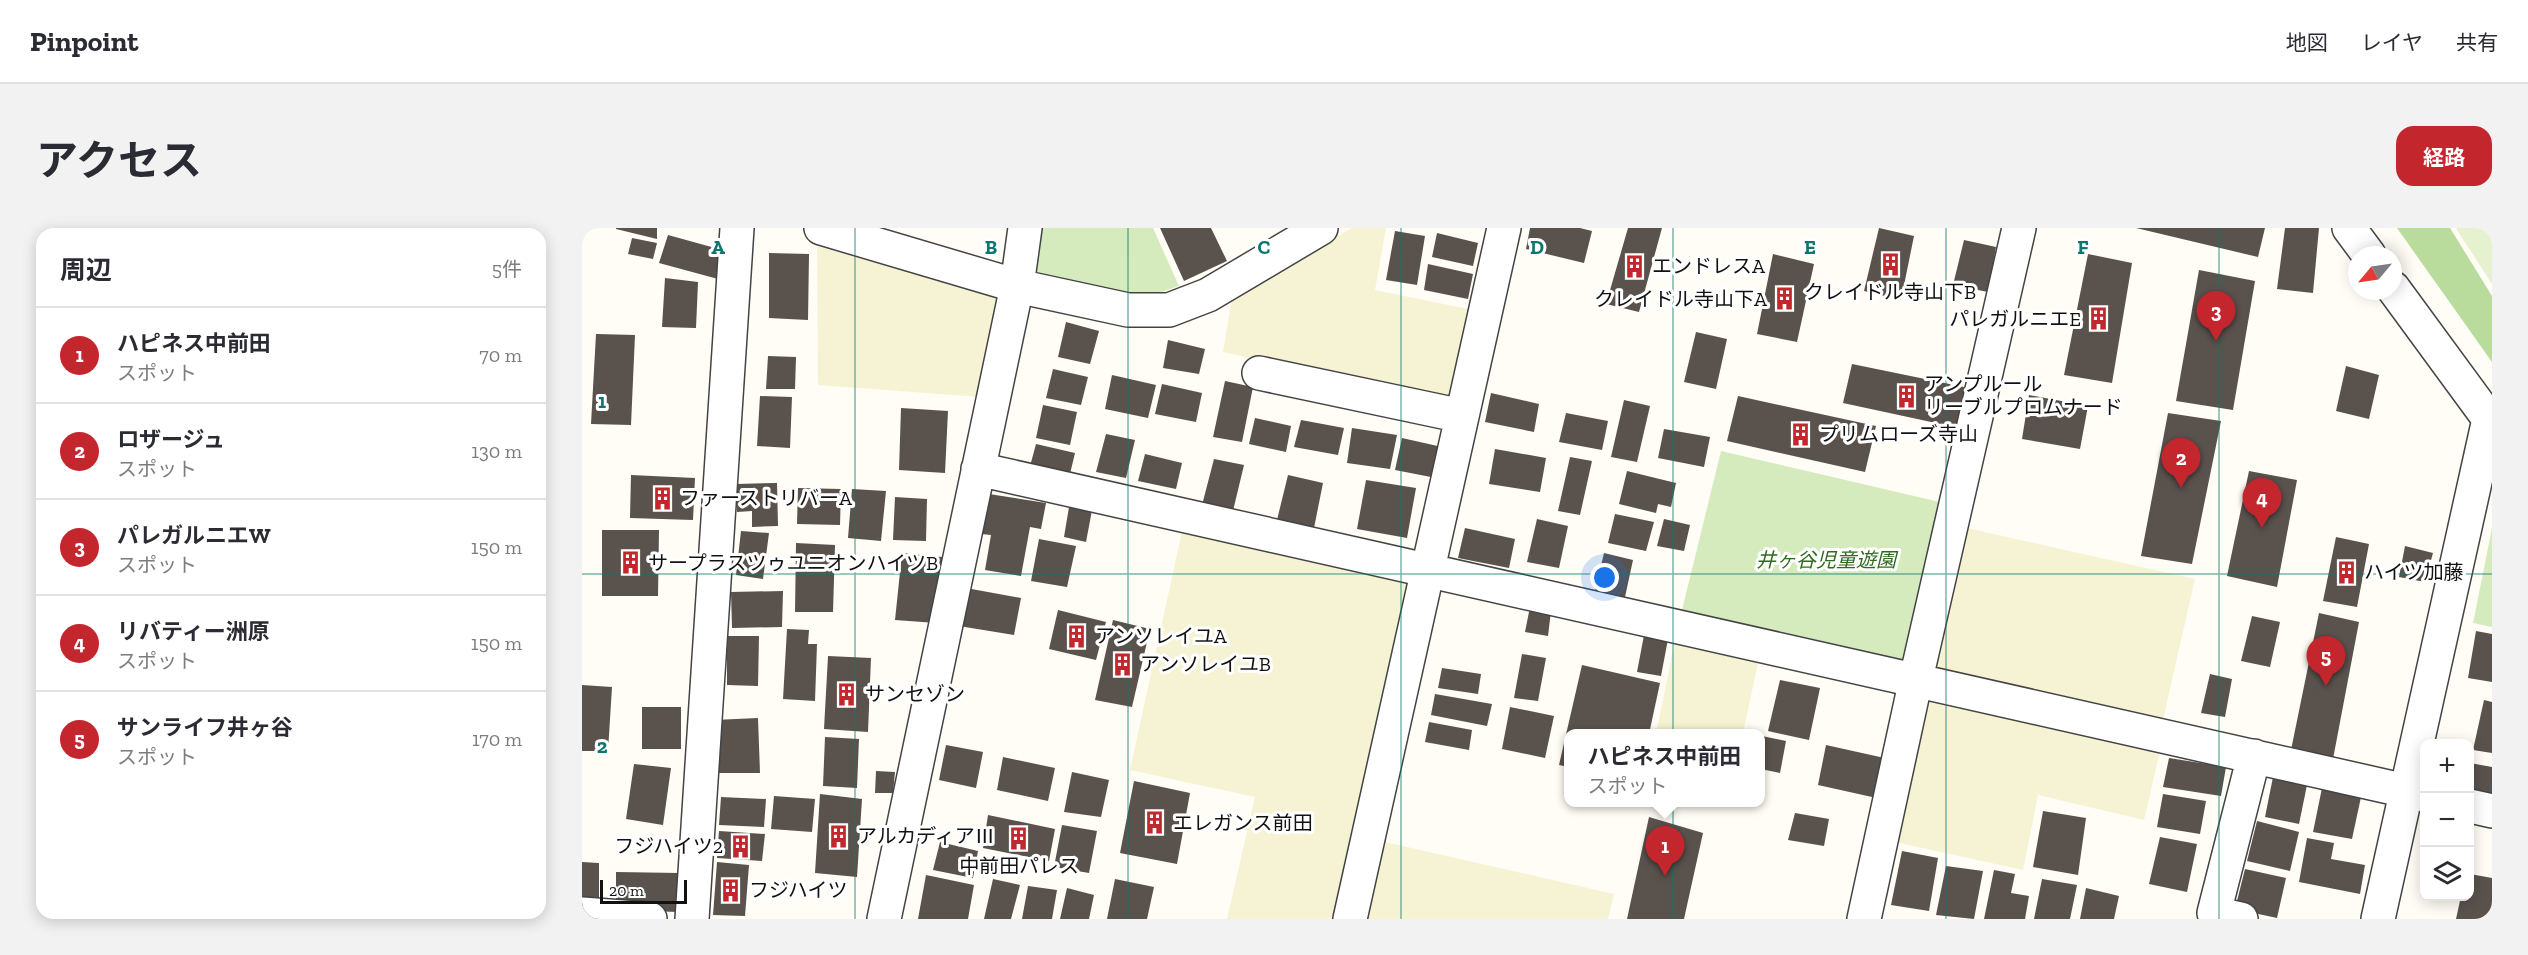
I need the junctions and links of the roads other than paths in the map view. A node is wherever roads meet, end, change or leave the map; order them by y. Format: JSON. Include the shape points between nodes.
{"nodes":[{"id":1,"x":737,"y":228,"type":"edge"},
{"id":2,"x":821,"y":228,"type":"edge"},
{"id":3,"x":1025,"y":228,"type":"edge"},
{"id":4,"x":1321,"y":228,"type":"edge"},
{"id":5,"x":1504,"y":228,"type":"edge"},
{"id":6,"x":2019,"y":228,"type":"edge"},
{"id":7,"x":2349,"y":228,"type":"edge"},
{"id":8,"x":2362,"y":246,"type":"edge"},
{"id":9,"x":1017,"y":286,"type":"junction"},
{"id":10,"x":2402,"y":300,"type":"edge"},
{"id":11,"x":1259,"y":374,"type":"dead end"},
{"id":12,"x":1462,"y":416,"type":"junction"},
{"id":13,"x":2491,"y":421,"type":"edge"},
{"id":14,"x":978,"y":470,"type":"junction"},
{"id":15,"x":1427,"y":571,"type":"junction"},
{"id":16,"x":1916,"y":679,"type":"junction"},
{"id":17,"x":2254,"y":756,"type":"junction"},
{"id":18,"x":2416,"y":793,"type":"edge"},
{"id":19,"x":2474,"y":807,"type":"edge"},
{"id":20,"x":2492,"y":812,"type":"edge"},
{"id":21,"x":582,"y":914,"type":"edge"},
{"id":22,"x":1867,"y":918,"type":"edge"},
{"id":23,"x":650,"y":919,"type":"edge"},
{"id":24,"x":692,"y":919,"type":"edge"},
{"id":25,"x":884,"y":919,"type":"edge"},
{"id":26,"x":1350,"y":919,"type":"edge"},
{"id":27,"x":2241,"y":919,"type":"edge"},
{"id":28,"x":2378,"y":919,"type":"edge"}],
"edges":[{"from":1,"to":24,"type":"street"},
{"from":2,"to":9,"type":"street"},
{"from":3,"to":9,"type":"street"},
{"from":4,"to":9,"type":"street","via":[[1208,295],[1169,310],[1128,310]]},
{"from":5,"to":12,"type":"street"},
{"from":6,"to":16,"type":"street"},
{"from":7,"to":8,"type":"street"},
{"from":9,"to":14,"type":"street"},
{"from":10,"to":13,"type":"street"},
{"from":11,"to":12,"type":"street"},
{"from":12,"to":15,"type":"street"},
{"from":13,"to":18,"type":"street"},
{"from":14,"to":15,"type":"street"},
{"from":14,"to":25,"type":"street"},
{"from":15,"to":16,"type":"street"},
{"from":15,"to":26,"type":"street"},
{"from":16,"to":17,"type":"street"},
{"from":16,"to":22,"type":"street"},
{"from":17,"to":18,"type":"street"},
{"from":17,"to":27,"type":"street","via":[[2214,913]]},
{"from":18,"to":28,"type":"street"},
{"from":19,"to":20,"type":"street"},
{"from":21,"to":23,"type":"street"}]}
